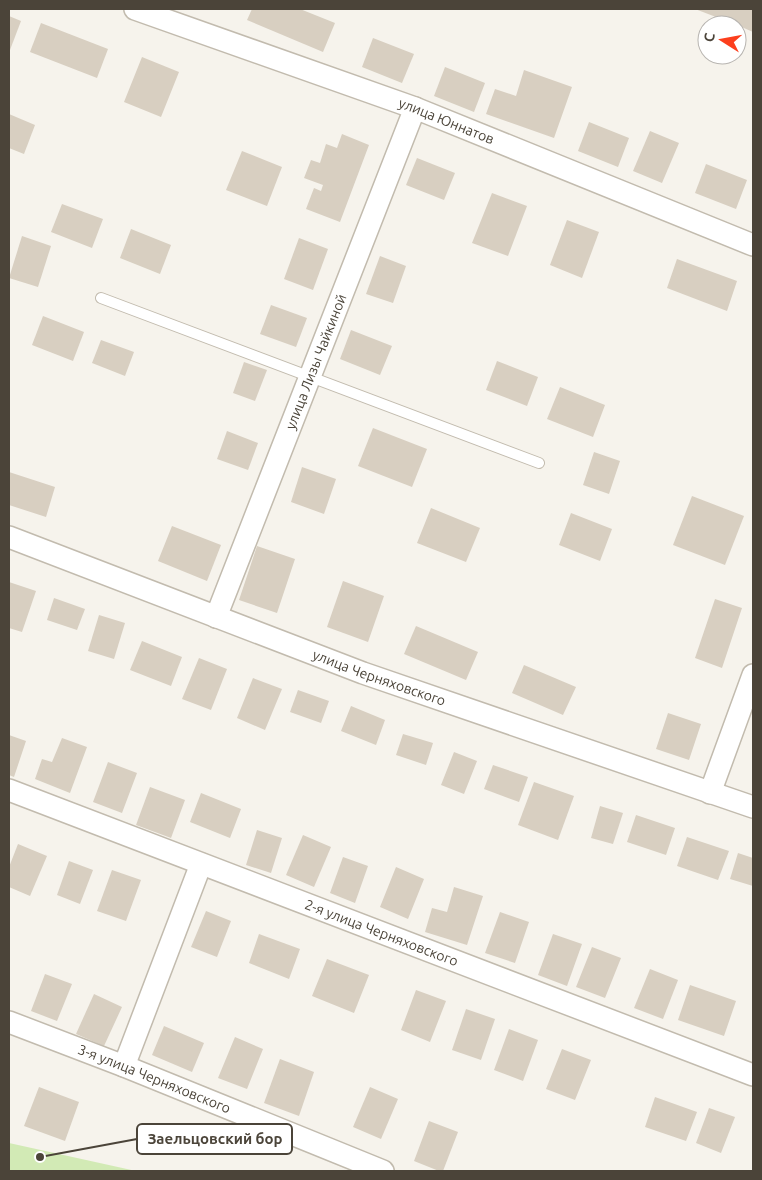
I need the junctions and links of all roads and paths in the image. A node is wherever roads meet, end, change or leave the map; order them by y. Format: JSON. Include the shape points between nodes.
{"nodes":[{"id":1,"x":135,"y":9,"type":"edge"},
{"id":2,"x":415,"y":108,"type":"junction"},
{"id":3,"x":753,"y":245,"type":"edge"},
{"id":4,"x":101,"y":298,"type":"dead end"},
{"id":5,"x":311,"y":377,"type":"junction"},
{"id":6,"x":539,"y":463,"type":"dead end"},
{"id":7,"x":9,"y":538,"type":"edge"},
{"id":8,"x":216,"y":616,"type":"junction"},
{"id":9,"x":753,"y":675,"type":"edge"},
{"id":10,"x":9,"y":790,"type":"edge"},
{"id":11,"x":710,"y":792,"type":"junction"},
{"id":12,"x":753,"y":807,"type":"edge"},
{"id":13,"x":200,"y":864,"type":"junction"},
{"id":14,"x":9,"y":1022,"type":"edge"},
{"id":15,"x":124,"y":1066,"type":"junction"},
{"id":16,"x":753,"y":1075,"type":"edge"},
{"id":17,"x":383,"y":1171,"type":"edge"}],
"edges":[{"from":1,"to":2,"type":"street","name":"улица Юннатов"},
{"from":2,"to":3,"type":"street","name":"улица Юннатов"},
{"from":2,"to":5,"type":"street","name":"улица Лизы Чайкиной"},
{"from":4,"to":5,"type":"lane"},
{"from":5,"to":6,"type":"lane"},
{"from":5,"to":8,"type":"street","name":"улица Лизы Чайкиной"},
{"from":7,"to":8,"type":"street","name":"улица Черняховского"},
{"from":8,"to":11,"type":"street","name":"улица Черняховского","via":[[363,673]]},
{"from":9,"to":11,"type":"street"},
{"from":10,"to":13,"type":"street","name":"2-я улица Черняховского"},
{"from":11,"to":12,"type":"street","name":"улица Черняховского"},
{"from":13,"to":15,"type":"street"},
{"from":13,"to":16,"type":"street","name":"2-я улица Черняховского"},
{"from":14,"to":15,"type":"street","name":"3-я улица Черняховского"},
{"from":15,"to":17,"type":"street","name":"3-я улица Черняховского"}]}
